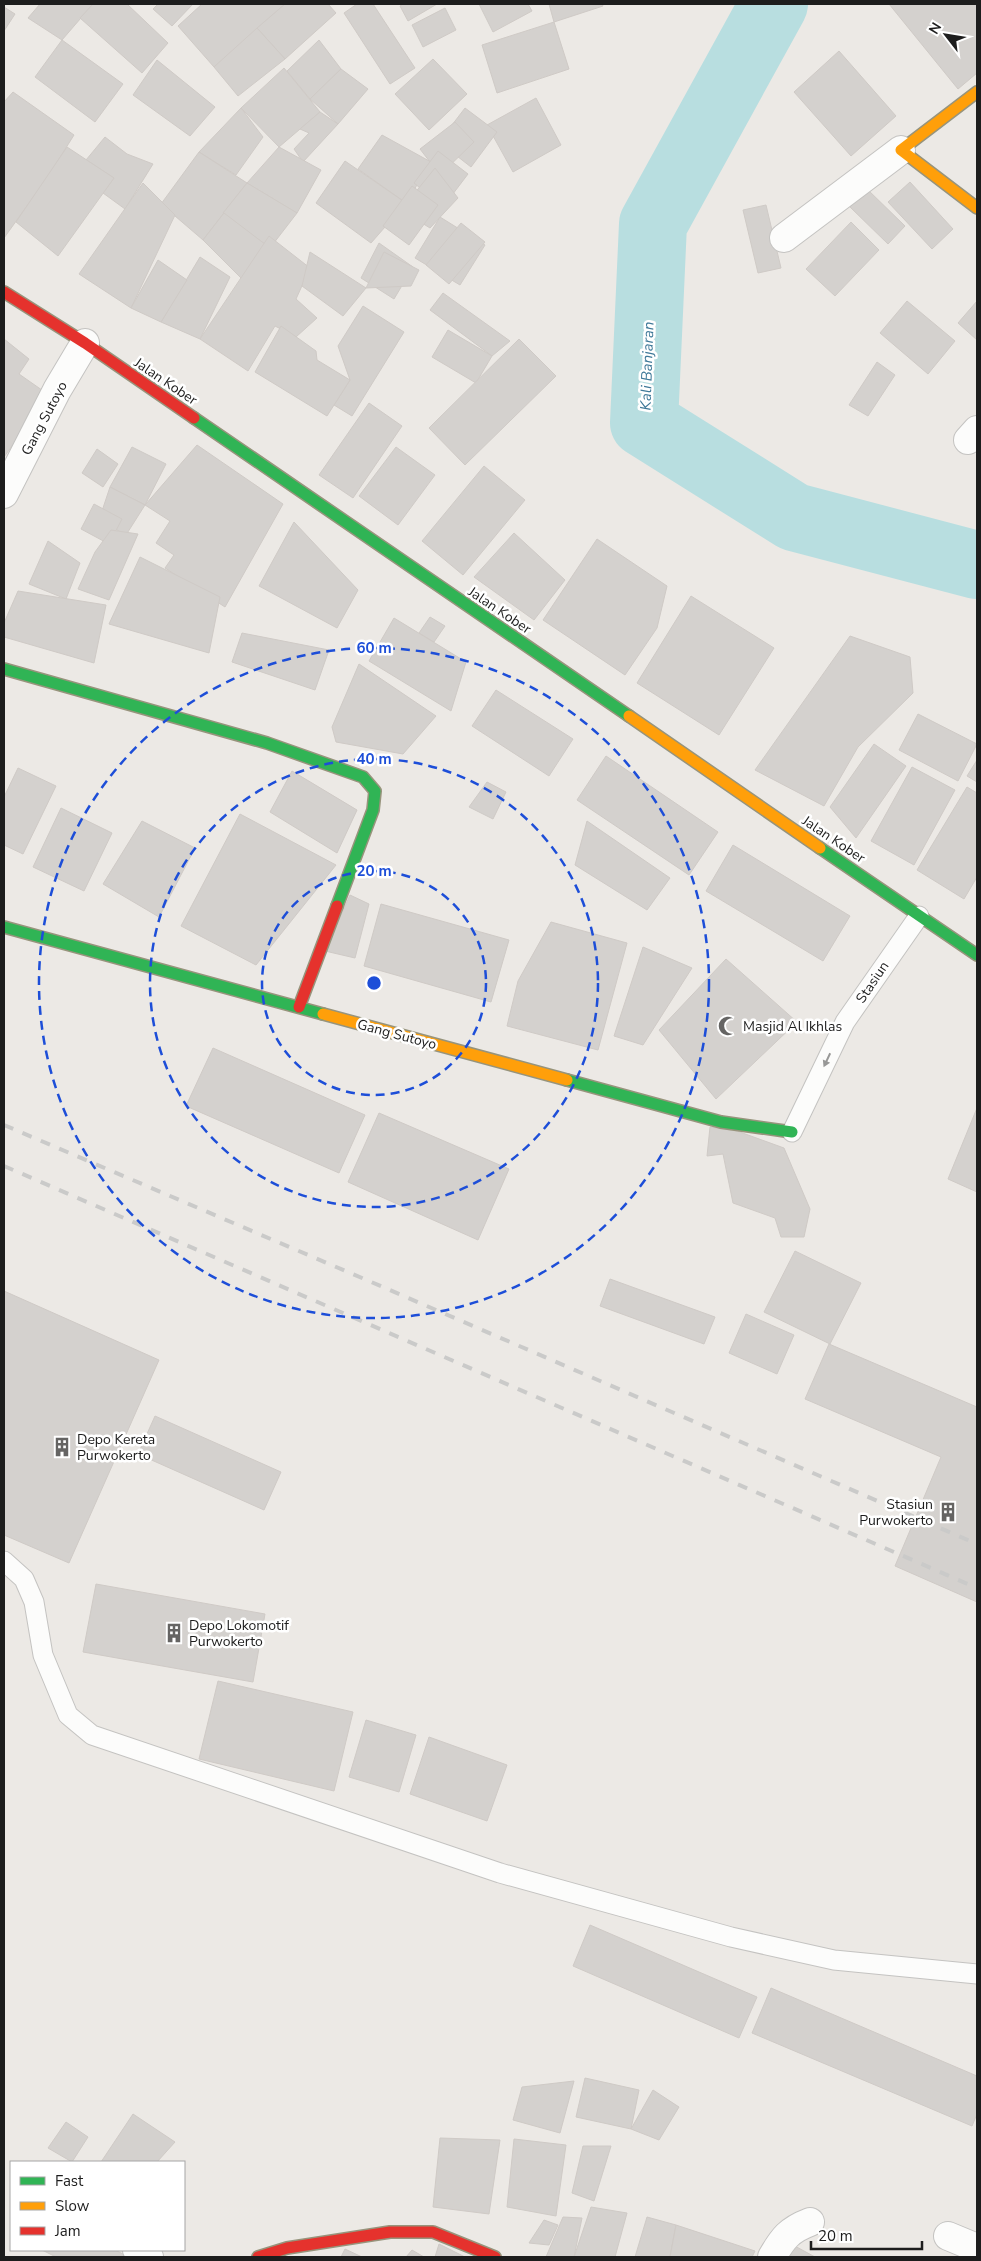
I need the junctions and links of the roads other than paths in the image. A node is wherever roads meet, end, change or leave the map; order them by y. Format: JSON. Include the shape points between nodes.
{"nodes":[{"id":1,"x":977,"y":92,"type":"edge"},
{"id":2,"x":901,"y":150,"type":"junction"},
{"id":3,"x":977,"y":208,"type":"edge"},
{"id":4,"x":784,"y":238,"type":"dead end"},
{"id":5,"x":4,"y":292,"type":"edge"},
{"id":6,"x":86,"y":343,"type":"junction"},
{"id":7,"x":4,"y":494,"type":"edge"},
{"id":8,"x":4,"y":669,"type":"edge"},
{"id":9,"x":919,"y":916,"type":"junction"},
{"id":10,"x":4,"y":927,"type":"edge"},
{"id":11,"x":977,"y":955,"type":"edge"},
{"id":12,"x":299,"y":1007,"type":"junction"},
{"id":13,"x":792,"y":1132,"type":"joint"},
{"id":14,"x":4,"y":1562,"type":"edge"},
{"id":15,"x":977,"y":1974,"type":"edge"},
{"id":16,"x":810,"y":2222,"type":"dead end"},
{"id":17,"x":948,"y":2236,"type":"dead end"},
{"id":18,"x":977,"y":2248,"type":"edge"},
{"id":19,"x":258,"y":2257,"type":"edge"},
{"id":20,"x":495,"y":2257,"type":"edge"},
{"id":21,"x":772,"y":2257,"type":"edge"}],
"edges":[{"from":1,"to":2,"type":"street"},
{"from":2,"to":3,"type":"street"},
{"from":2,"to":4,"type":"street"},
{"from":5,"to":6,"type":"street","name":"Jalan Kober"},
{"from":6,"to":7,"type":"street","name":"Gang Sutoyo","via":[[57,390]]},
{"from":6,"to":9,"type":"street","name":"Jalan Kober"},
{"from":8,"to":12,"type":"street","via":[[267,743],[363,777],[376,791],[373,810]]},
{"from":9,"to":11,"type":"street","name":"Jalan Kober"},
{"from":9,"to":13,"type":"lane","name":"Stasiun","one_way":true,"via":[[845,1022]]},
{"from":10,"to":12,"type":"street","name":"Gang Sutoyo"},
{"from":12,"to":13,"type":"street","name":"Gang Sutoyo","via":[[721,1122]]},
{"from":14,"to":15,"type":"lane","via":[[24,1579],[34,1602],[43,1655],[68,1715],[92,1735],[500,1874],[731,1937],[834,1960]]},
{"from":16,"to":21,"type":"street","via":[[795,2227],[787,2234]]},
{"from":17,"to":18,"type":"street"},
{"from":19,"to":20,"type":"street","via":[[287,2248],[390,2232],[432,2232]]}]}
